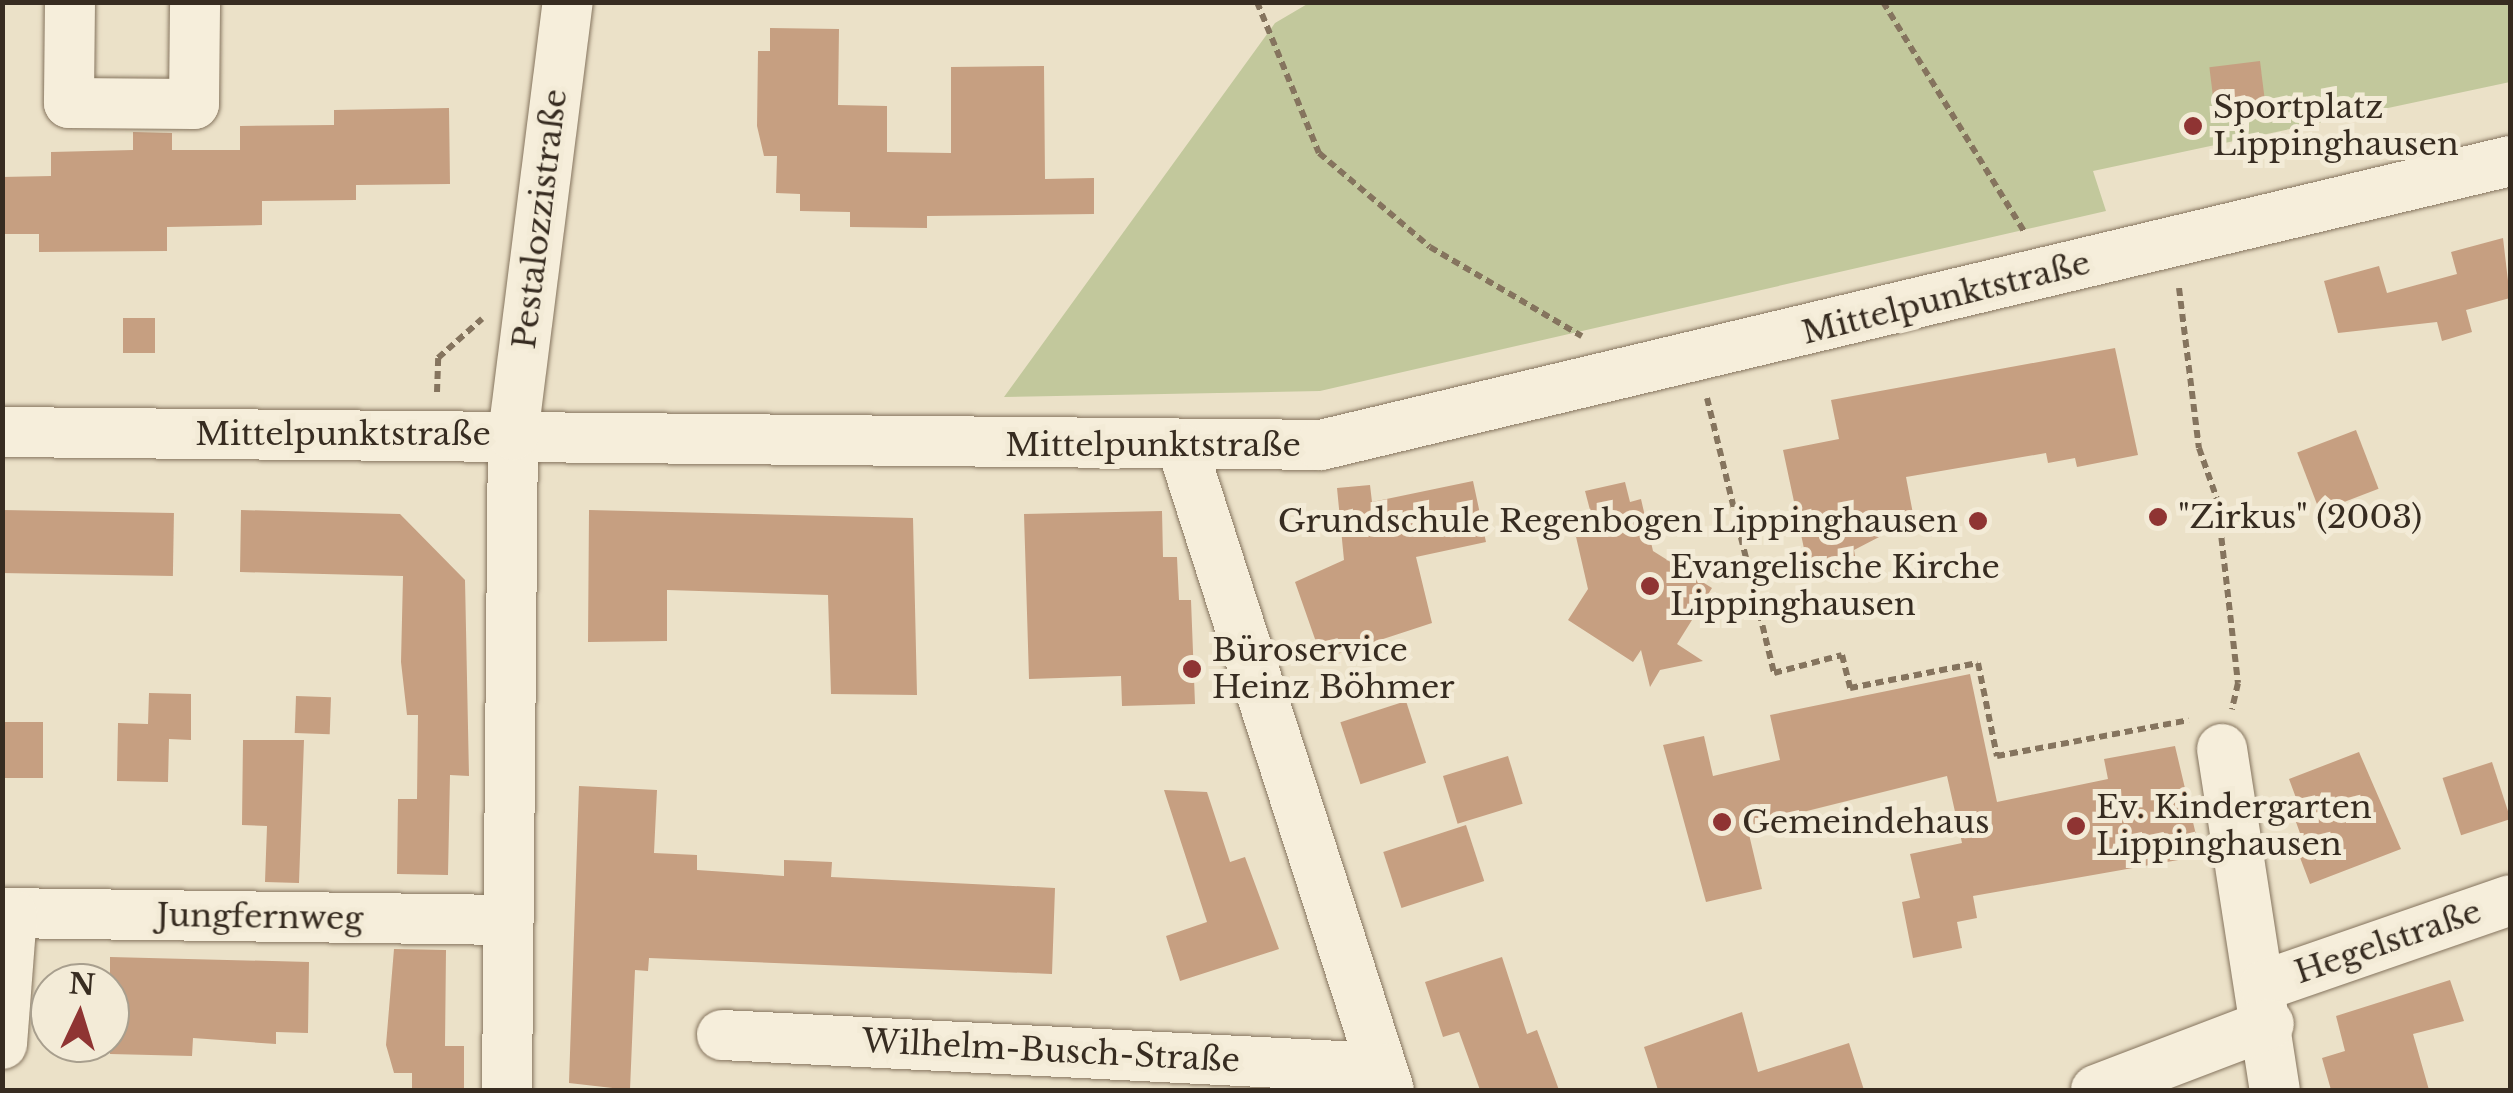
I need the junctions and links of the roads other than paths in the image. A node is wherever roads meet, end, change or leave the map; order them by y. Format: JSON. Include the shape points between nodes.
{"nodes":[{"id":1,"x":70,"y":2,"type":"edge"},
{"id":2,"x":194,"y":2,"type":"edge"},
{"id":3,"x":568,"y":2,"type":"edge"},
{"id":4,"x":2510,"y":160,"type":"edge"},
{"id":5,"x":2,"y":432,"type":"edge"},
{"id":6,"x":513,"y":435,"type":"junction"},
{"id":7,"x":1183,"y":450,"type":"junction"},
{"id":8,"x":2227,"y":730,"type":"road end"},
{"id":9,"x":2510,"y":900,"type":"edge"},
{"id":10,"x":7,"y":913,"type":"edge"},
{"id":11,"x":508,"y":920,"type":"junction"},
{"id":12,"x":2267,"y":1005,"type":"junction"},
{"id":13,"x":722,"y":1035,"type":"dead end"},
{"id":14,"x":2,"y":1044,"type":"edge"},
{"id":15,"x":1385,"y":1079,"type":"edge"},
{"id":16,"x":506,"y":1090,"type":"edge"},
{"id":17,"x":2096,"y":1090,"type":"edge"},
{"id":18,"x":2275,"y":1090,"type":"edge"}],
"edges":[{"from":1,"to":2,"type":"street","via":[[70,103],[194,104]]},
{"from":3,"to":6,"type":"street","name":"Pestalozzistraße"},
{"from":4,"to":7,"type":"street","name":"Mittelpunktstraße","via":[[1321,445]]},
{"from":5,"to":6,"type":"street","name":"Mittelpunktstraße"},
{"from":6,"to":7,"type":"street","name":"Mittelpunktstraße"},
{"from":6,"to":11,"type":"street"},
{"from":7,"to":15,"type":"street","name":"Wilhelm-Busch-Straße"},
{"from":8,"to":12,"type":"street"},
{"from":9,"to":12,"type":"street","name":"Hegelstraße"},
{"from":10,"to":11,"type":"street","name":"Jungfernweg"},
{"from":10,"to":14,"type":"street","name":"Jungfernweg"},
{"from":11,"to":16,"type":"street"},
{"from":12,"to":17,"type":"street"},
{"from":12,"to":18,"type":"street"},
{"from":13,"to":15,"type":"street","name":"Wilhelm-Busch-Straße"}]}
